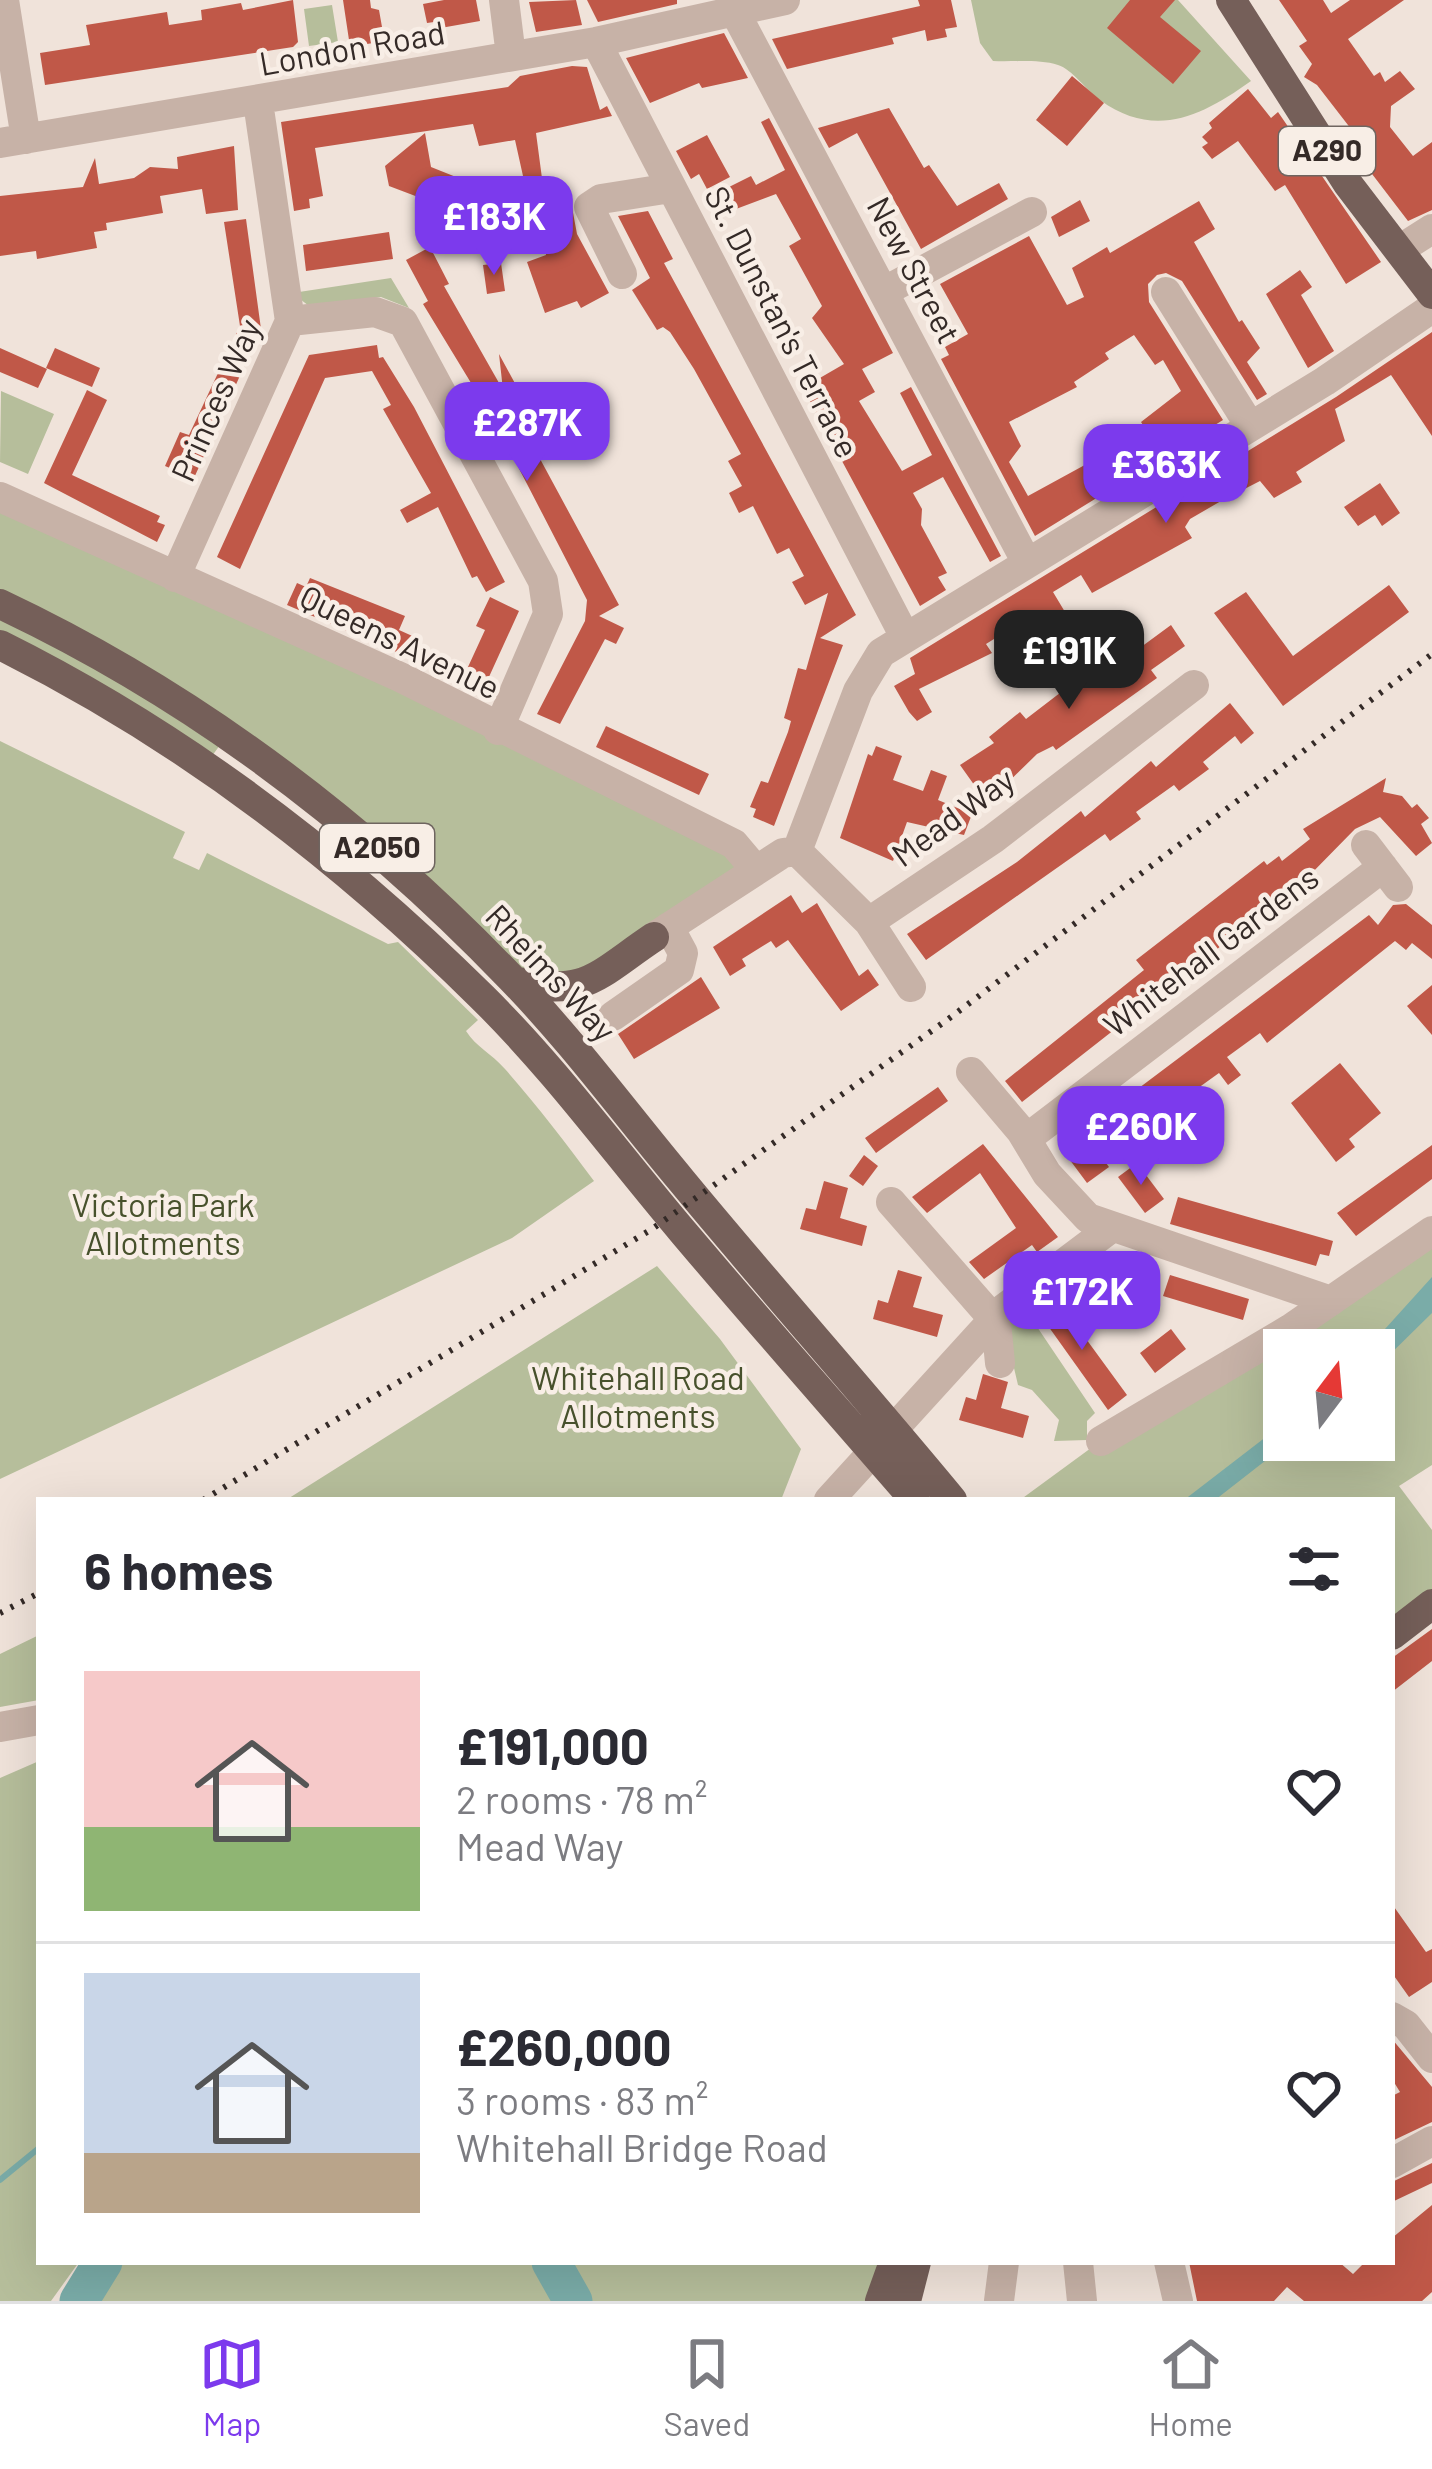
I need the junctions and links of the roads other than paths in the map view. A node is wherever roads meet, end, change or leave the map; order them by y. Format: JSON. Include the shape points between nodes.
{"nodes":[{"id":1,"x":4,"y":0,"type":"edge"},
{"id":2,"x":503,"y":0,"type":"edge"},
{"id":3,"x":785,"y":0,"type":"edge"},
{"id":4,"x":1231,"y":0,"type":"edge"},
{"id":5,"x":735,"y":12,"type":"junction"},
{"id":6,"x":596,"y":42,"type":"junction"},
{"id":7,"x":511,"y":56,"type":"junction"},
{"id":8,"x":258,"y":102,"type":"junction"},
{"id":9,"x":13,"y":141,"type":"edge"},
{"id":10,"x":671,"y":188,"type":"junction"},
{"id":11,"x":1032,"y":212,"type":"dead end"},
{"id":12,"x":1432,"y":229,"type":"edge"},
{"id":13,"x":1399,"y":250,"type":"junction"},
{"id":14,"x":622,"y":274,"type":"dead end"},
{"id":15,"x":885,"y":291,"type":"junction"},
{"id":16,"x":1166,"y":292,"type":"dead end"},
{"id":17,"x":1432,"y":294,"type":"edge"},
{"id":18,"x":1432,"y":308,"type":"edge"},
{"id":19,"x":290,"y":321,"type":"junction"},
{"id":20,"x":1250,"y":426,"type":"junction"},
{"id":21,"x":0,"y":497,"type":"edge"},
{"id":22,"x":1027,"y":563,"type":"junction"},
{"id":23,"x":175,"y":577,"type":"junction"},
{"id":24,"x":0,"y":604,"type":"edge"},
{"id":25,"x":904,"y":635,"type":"junction"},
{"id":26,"x":0,"y":645,"type":"edge"},
{"id":27,"x":1194,"y":686,"type":"dead end"},
{"id":28,"x":498,"y":730,"type":"junction"},
{"id":29,"x":797,"y":851,"type":"junction"},
{"id":30,"x":1382,"y":867,"type":"dead end"},
{"id":31,"x":756,"y":870,"type":"junction"},
{"id":32,"x":869,"y":922,"type":"junction"},
{"id":33,"x":662,"y":932,"type":"junction"},
{"id":34,"x":514,"y":981,"type":"junction"},
{"id":35,"x":911,"y":987,"type":"dead end"},
{"id":36,"x":613,"y":1016,"type":"dead end"},
{"id":37,"x":971,"y":1072,"type":"dead end"},
{"id":38,"x":1026,"y":1138,"type":"junction"},
{"id":39,"x":890,"y":1202,"type":"dead end"},
{"id":40,"x":1111,"y":1228,"type":"junction"},
{"id":41,"x":1432,"y":1232,"type":"edge"},
{"id":42,"x":1331,"y":1301,"type":"junction"},
{"id":43,"x":996,"y":1322,"type":"junction"},
{"id":44,"x":1000,"y":1364,"type":"dead end"},
{"id":45,"x":868,"y":1423,"type":"junction"},
{"id":46,"x":1100,"y":1432,"type":"dead end"},
{"id":47,"x":891,"y":1450,"type":"junction"},
{"id":48,"x":832,"y":1497,"type":"edge"},
{"id":49,"x":914,"y":1497,"type":"edge"},
{"id":50,"x":948,"y":1497,"type":"edge"},
{"id":51,"x":1432,"y":1604,"type":"edge"},
{"id":52,"x":1395,"y":1633,"type":"edge"},
{"id":53,"x":36,"y":1721,"type":"edge"},
{"id":54,"x":0,"y":1727,"type":"edge"},
{"id":55,"x":1410,"y":2018,"type":"edge"},
{"id":56,"x":1432,"y":2058,"type":"edge"},
{"id":57,"x":1432,"y":2141,"type":"edge"},
{"id":58,"x":1395,"y":2161,"type":"edge"},
{"id":59,"x":893,"y":2265,"type":"edge"},
{"id":60,"x":915,"y":2265,"type":"edge"},
{"id":61,"x":1004,"y":2265,"type":"edge"},
{"id":62,"x":1078,"y":2265,"type":"edge"},
{"id":63,"x":1170,"y":2265,"type":"edge"},
{"id":64,"x":880,"y":2301,"type":"edge"},
{"id":65,"x":906,"y":2301,"type":"edge"},
{"id":66,"x":999,"y":2301,"type":"edge"},
{"id":67,"x":1082,"y":2301,"type":"edge"},
{"id":68,"x":1178,"y":2301,"type":"edge"}],
"edges":[{"from":1,"to":9,"type":"street"},
{"from":2,"to":7,"type":"street"},
{"from":3,"to":5,"type":"street","name":"London Road"},
{"from":4,"to":13,"type":"main road","number":"A290"},
{"from":5,"to":6,"type":"street","name":"London Road"},
{"from":5,"to":15,"type":"street","name":"New Street"},
{"from":6,"to":7,"type":"street","name":"London Road"},
{"from":6,"to":10,"type":"street","name":"St. Dunstan's Terrace"},
{"from":7,"to":8,"type":"street","name":"London Road"},
{"from":8,"to":9,"type":"street","name":"London Road"},
{"from":8,"to":19,"type":"street","name":"Princes Way"},
{"from":10,"to":14,"type":"street","via":[[589,207]]},
{"from":10,"to":25,"type":"street","name":"St. Dunstan's Terrace"},
{"from":11,"to":15,"type":"street"},
{"from":12,"to":13,"type":"street"},
{"from":13,"to":17,"type":"main road","number":"A290"},
{"from":15,"to":22,"type":"street","name":"New Street"},
{"from":16,"to":20,"type":"street"},
{"from":18,"to":20,"type":"street"},
{"from":19,"to":23,"type":"street","name":"Princes Way"},
{"from":19,"to":28,"type":"street","via":[[375,312],[403,322],[543,581],[544,628]]},
{"from":20,"to":22,"type":"street"},
{"from":21,"to":23,"type":"street","name":"Queens Avenue"},
{"from":22,"to":25,"type":"street"},
{"from":23,"to":28,"type":"street","name":"Queens Avenue"},
{"from":24,"to":34,"type":"main road","name":"Rheims Way","number":"A2050","via":[[255,754],[382,852]]},
{"from":25,"to":29,"type":"street","via":[[868,671]]},
{"from":26,"to":45,"type":"main road","name":"Rheims Way","number":"A2050","via":[[166,740],[361,884],[571,1091],[686,1236]]},
{"from":27,"to":32,"type":"street","name":"Mead Way"},
{"from":28,"to":31,"type":"street","name":"Queens Avenue","via":[[734,844]]},
{"from":29,"to":31,"type":"street"},
{"from":29,"to":32,"type":"street"},
{"from":30,"to":38,"type":"street","name":"Whitehall Gardens"},
{"from":31,"to":33,"type":"street"},
{"from":32,"to":35,"type":"street"},
{"from":33,"to":34,"type":"main road","via":[[579,987],[556,991]]},
{"from":33,"to":36,"type":"street","via":[[683,953],[679,970]]},
{"from":34,"to":45,"type":"main road","name":"Rheims Way","number":"A2050","via":[[710,1214]]},
{"from":37,"to":38,"type":"street"},
{"from":38,"to":40,"type":"street","via":[[1078,1210]]},
{"from":39,"to":43,"type":"street"},
{"from":40,"to":42,"type":"street"},
{"from":40,"to":43,"type":"street","via":[[1001,1310]]},
{"from":41,"to":42,"type":"street"},
{"from":42,"to":46,"type":"street"},
{"from":43,"to":44,"type":"street"},
{"from":43,"to":48,"type":"street"},
{"from":45,"to":47,"type":"main road","name":"Rheims Way","number":"A2050"},
{"from":47,"to":49,"type":"main road","name":"Rheims Way","number":"A2050"},
{"from":47,"to":50,"type":"main road","name":"Rheims Way","number":"A2050"},
{"from":51,"to":52,"type":"main road"},
{"from":53,"to":54,"type":"street"},
{"from":55,"to":56,"type":"street"},
{"from":57,"to":58,"type":"street"},
{"from":59,"to":64,"type":"main road"},
{"from":60,"to":65,"type":"main road"},
{"from":61,"to":66,"type":"street"},
{"from":62,"to":67,"type":"street"},
{"from":63,"to":68,"type":"street"}]}
